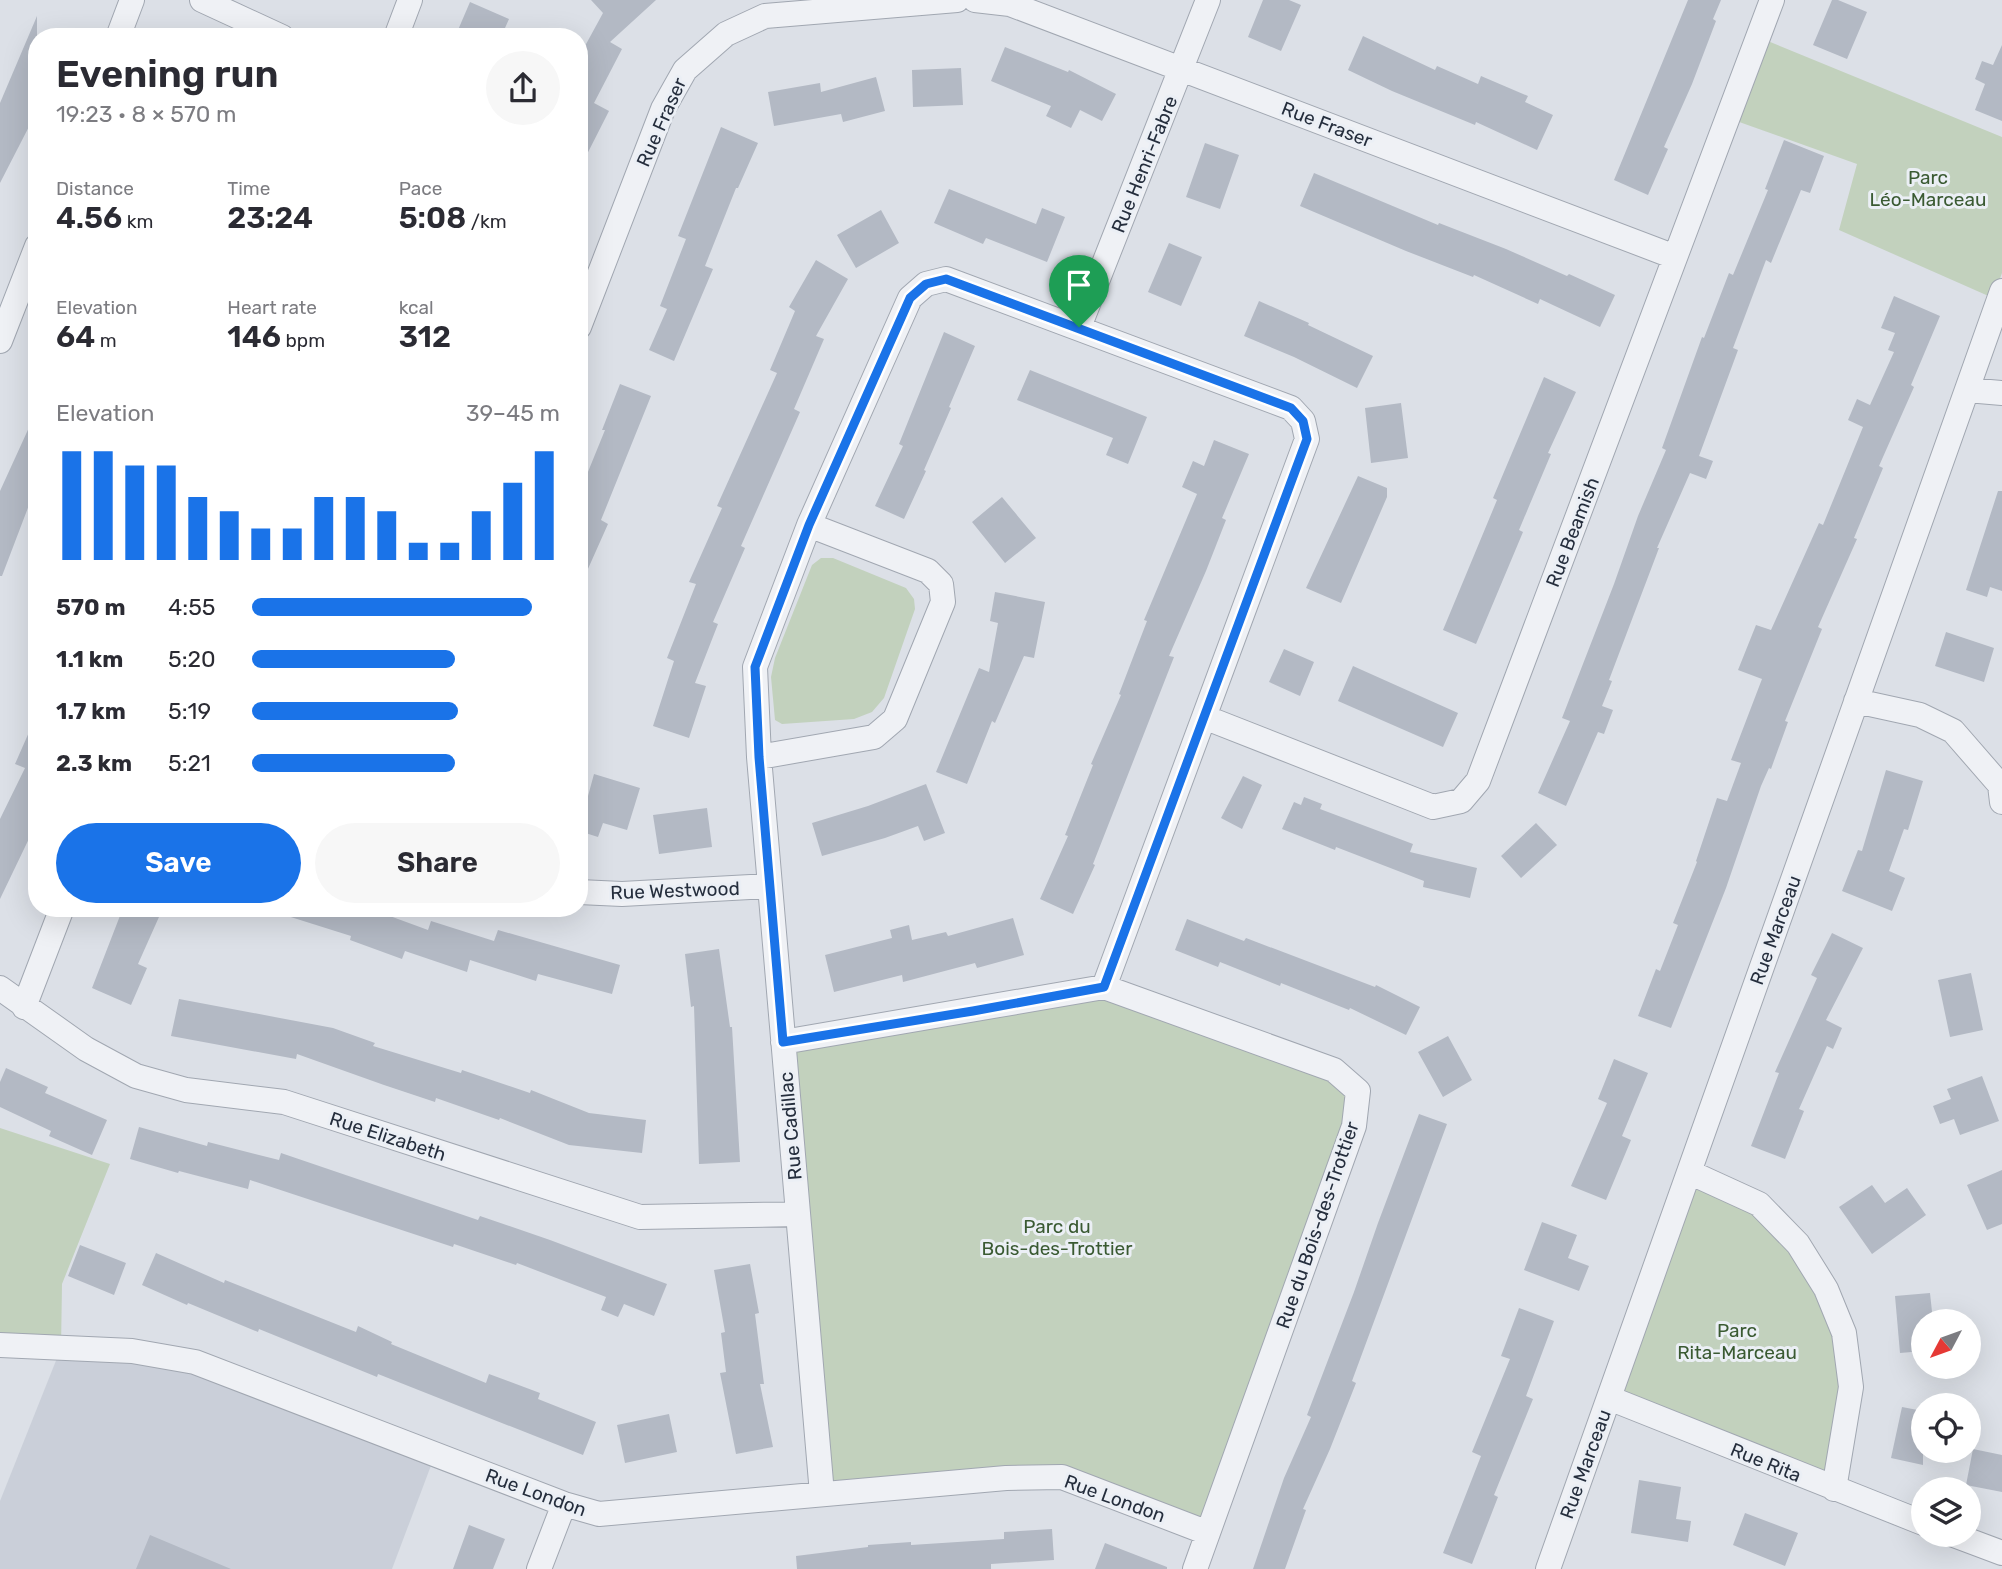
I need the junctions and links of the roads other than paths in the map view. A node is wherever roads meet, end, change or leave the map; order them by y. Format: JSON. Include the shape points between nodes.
{"nodes":[{"id":1,"x":132,"y":0,"type":"edge"},
{"id":2,"x":202,"y":0,"type":"edge"},
{"id":3,"x":410,"y":0,"type":"edge"},
{"id":4,"x":957,"y":0,"type":"edge"},
{"id":5,"x":975,"y":0,"type":"edge"},
{"id":6,"x":1208,"y":0,"type":"edge"},
{"id":7,"x":1772,"y":0,"type":"edge"},
{"id":8,"x":121,"y":28,"type":"edge"},
{"id":9,"x":263,"y":28,"type":"edge"},
{"id":10,"x":399,"y":28,"type":"edge"},
{"id":11,"x":1181,"y":68,"type":"junction"},
{"id":12,"x":1675,"y":257,"type":"junction"},
{"id":13,"x":28,"y":269,"type":"edge"},
{"id":14,"x":2002,"y":291,"type":"edge"},
{"id":15,"x":588,"y":304,"type":"edge"},
{"id":16,"x":1079,"y":327,"type":"junction"},
{"id":17,"x":0,"y":341,"type":"edge"},
{"id":18,"x":1967,"y":390,"type":"junction"},
{"id":19,"x":2002,"y":393,"type":"edge"},
{"id":20,"x":809,"y":525,"type":"junction"},
{"id":21,"x":1856,"y":701,"type":"junction"},
{"id":22,"x":1204,"y":717,"type":"junction"},
{"id":23,"x":759,"y":757,"type":"junction"},
{"id":24,"x":2002,"y":802,"type":"edge"},
{"id":25,"x":770,"y":886,"type":"junction"},
{"id":26,"x":588,"y":892,"type":"edge"},
{"id":27,"x":59,"y":917,"type":"edge"},
{"id":28,"x":1104,"y":987,"type":"junction"},
{"id":29,"x":0,"y":988,"type":"edge"},
{"id":30,"x":24,"y":1007,"type":"junction"},
{"id":31,"x":783,"y":1042,"type":"junction"},
{"id":32,"x":1689,"y":1172,"type":"junction"},
{"id":33,"x":798,"y":1214,"type":"junction"},
{"id":34,"x":0,"y":1345,"type":"edge"},
{"id":35,"x":1609,"y":1398,"type":"junction"},
{"id":36,"x":1834,"y":1489,"type":"junction"},
{"id":37,"x":822,"y":1494,"type":"junction"},
{"id":38,"x":564,"y":1504,"type":"junction"},
{"id":39,"x":1911,"y":1518,"type":"edge"},
{"id":40,"x":1208,"y":1533,"type":"junction"},
{"id":41,"x":1981,"y":1545,"type":"edge"},
{"id":42,"x":2002,"y":1553,"type":"edge"},
{"id":43,"x":539,"y":1569,"type":"edge"},
{"id":44,"x":1195,"y":1569,"type":"edge"},
{"id":45,"x":1548,"y":1569,"type":"edge"}],
"edges":[{"from":1,"to":8,"type":"street"},
{"from":2,"to":9,"type":"street"},
{"from":3,"to":10,"type":"street"},
{"from":4,"to":15,"type":"street","name":"Rue Fraser","via":[[765,16],[726,34],[685,70],[663,109]]},
{"from":5,"to":11,"type":"street","name":"Rue Fraser","via":[[1010,4]]},
{"from":6,"to":11,"type":"street","name":"Rue Henri-Fabre"},
{"from":7,"to":12,"type":"street","name":"Rue Beamish"},
{"from":11,"to":12,"type":"street","name":"Rue Fraser"},
{"from":11,"to":16,"type":"street","name":"Rue Henri-Fabre"},
{"from":12,"to":22,"type":"street","name":"Rue Beamish","via":[[1478,781],[1461,801],[1433,807]]},
{"from":13,"to":17,"type":"street"},
{"from":14,"to":18,"type":"street","name":"Rue Marceau"},
{"from":16,"to":20,"type":"street","name":"Rue Cadillac","via":[[946,279],[926,284],[910,298]]},
{"from":16,"to":22,"type":"street","name":"Rue Cadillac","via":[[1291,408],[1303,421],[1307,439]]},
{"from":18,"to":19,"type":"street"},
{"from":18,"to":21,"type":"street","name":"Rue Marceau"},
{"from":20,"to":23,"type":"street","name":"Rue Cadillac","via":[[755,667]]},
{"from":20,"to":23,"type":"street","via":[[928,571],[942,584],[943,602],[895,719],[874,737]]},
{"from":21,"to":24,"type":"street","via":[[1920,715],[1954,731],[2000,785]]},
{"from":21,"to":32,"type":"street","name":"Rue Marceau"},
{"from":22,"to":28,"type":"street","name":"Rue Cadillac"},
{"from":23,"to":25,"type":"street","name":"Rue Cadillac"},
{"from":25,"to":26,"type":"street","name":"Rue Westwood"},
{"from":25,"to":31,"type":"street","name":"Rue Cadillac"},
{"from":27,"to":30,"type":"street"},
{"from":28,"to":31,"type":"street"},
{"from":28,"to":40,"type":"street","name":"Rue du Bois-des-Trottier","via":[[1334,1070],[1358,1091],[1354,1126]]},
{"from":29,"to":30,"type":"street","name":"Rue Elizabeth"},
{"from":30,"to":33,"type":"street","name":"Rue Elizabeth","via":[[136,1076],[186,1090],[284,1102],[640,1217]]},
{"from":31,"to":33,"type":"street","name":"Rue Cadillac"},
{"from":32,"to":35,"type":"street","name":"Rue Marceau"},
{"from":32,"to":36,"type":"street","via":[[1759,1204],[1798,1244],[1826,1289],[1844,1333],[1850,1387]]},
{"from":33,"to":37,"type":"street","name":"Rue Cadillac"},
{"from":34,"to":38,"type":"street","name":"Rue London","via":[[132,1351],[195,1362]]},
{"from":35,"to":36,"type":"street","name":"Rue Rita"},
{"from":35,"to":45,"type":"street","name":"Rue Marceau"},
{"from":36,"to":39,"type":"street","name":"Rue Rita"},
{"from":37,"to":38,"type":"street","name":"Rue London","via":[[599,1514]]},
{"from":37,"to":40,"type":"street","name":"Rue London","via":[[1062,1477]]},
{"from":38,"to":43,"type":"street"},
{"from":40,"to":44,"type":"street","name":"Rue du Bois-des-Trottier"},
{"from":41,"to":42,"type":"street"}]}
